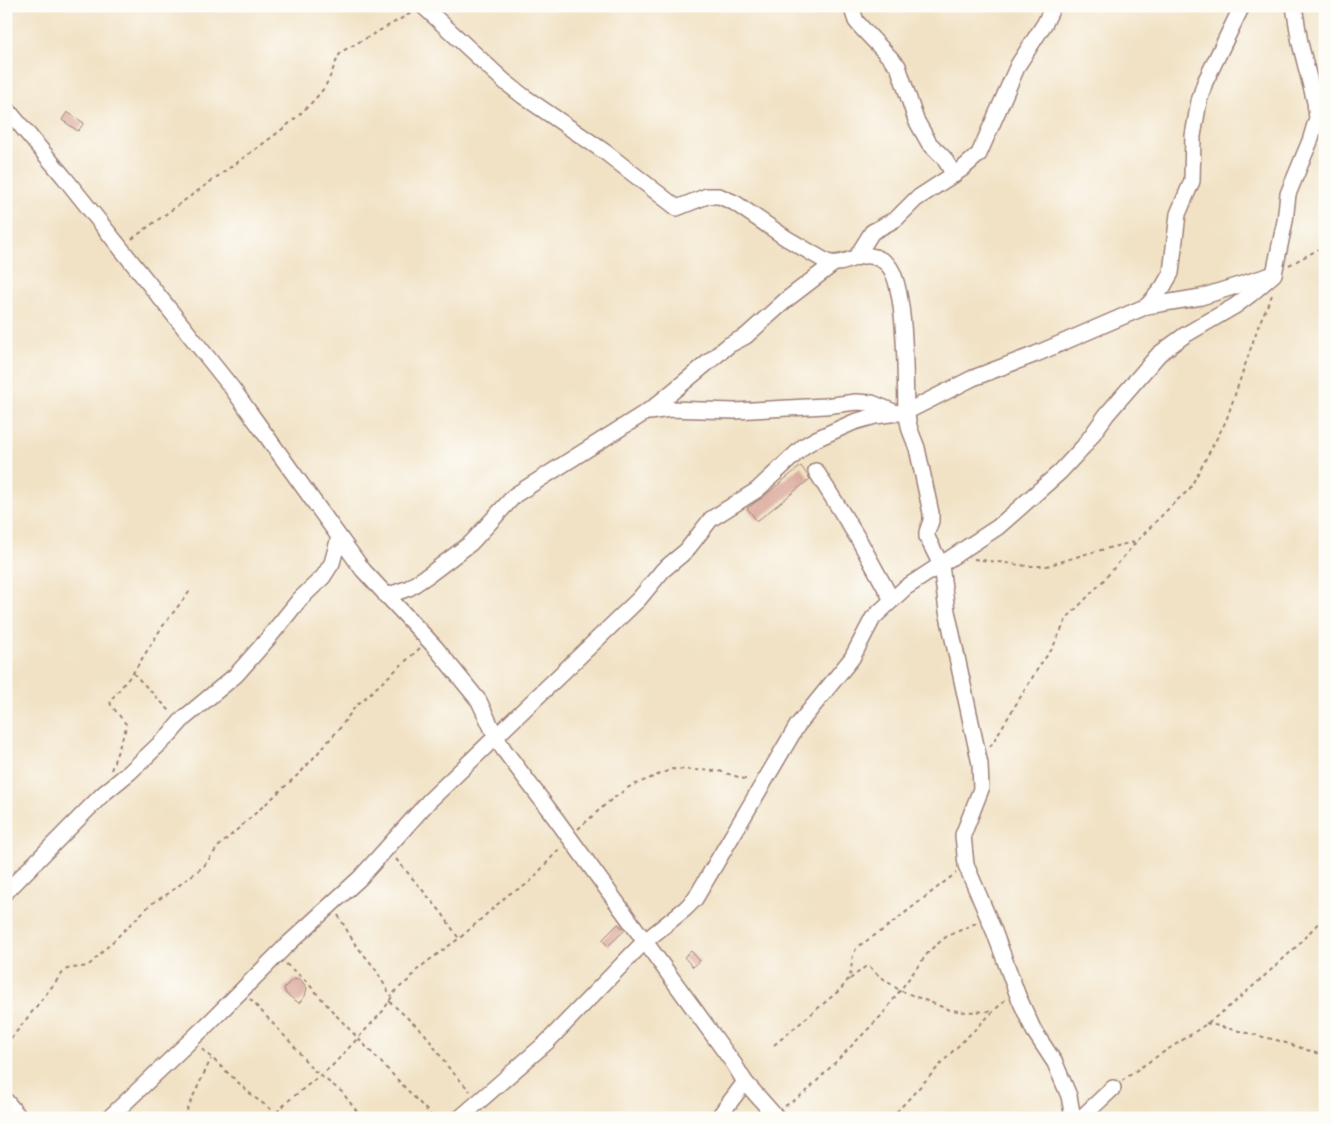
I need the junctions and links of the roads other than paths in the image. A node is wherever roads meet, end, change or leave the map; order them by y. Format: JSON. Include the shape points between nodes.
{"nodes":[{"id":1,"x":423,"y":6,"type":"edge"},
{"id":2,"x":851,"y":6,"type":"edge"},
{"id":3,"x":1053,"y":6,"type":"edge"},
{"id":4,"x":1242,"y":6,"type":"edge"},
{"id":5,"x":1294,"y":6,"type":"edge"},
{"id":6,"x":6,"y":108,"type":"edge"},
{"id":7,"x":954,"y":175,"type":"junction"},
{"id":8,"x":857,"y":256,"type":"junction"},
{"id":9,"x":833,"y":264,"type":"junction"},
{"id":10,"x":1273,"y":274,"type":"junction"},
{"id":11,"x":1147,"y":306,"type":"junction"},
{"id":12,"x":901,"y":413,"type":"junction"},
{"id":13,"x":642,"y":415,"type":"junction"},
{"id":14,"x":816,"y":470,"type":"dead end"},
{"id":15,"x":339,"y":537,"type":"junction"},
{"id":16,"x":941,"y":565,"type":"junction"},
{"id":17,"x":386,"y":596,"type":"junction"},
{"id":18,"x":892,"y":600,"type":"junction"},
{"id":19,"x":496,"y":737,"type":"junction"},
{"id":20,"x":6,"y":892,"type":"edge"},
{"id":21,"x":644,"y":942,"type":"junction"},
{"id":22,"x":744,"y":1082,"type":"junction"},
{"id":23,"x":1113,"y":1088,"type":"road end"},
{"id":24,"x":6,"y":1101,"type":"edge"},
{"id":25,"x":775,"y":1116,"type":"edge"},
{"id":26,"x":20,"y":1118,"type":"edge"},
{"id":27,"x":109,"y":1118,"type":"edge"},
{"id":28,"x":460,"y":1118,"type":"edge"},
{"id":29,"x":718,"y":1118,"type":"edge"},
{"id":30,"x":1074,"y":1118,"type":"edge"},
{"id":31,"x":1081,"y":1118,"type":"edge"}],
"edges":[{"from":1,"to":9,"type":"street","via":[[523,96],[605,152],[674,206],[680,208],[707,196],[719,196],[735,202],[786,238]]},
{"from":2,"to":7,"type":"street","via":[[861,27],[898,66],[916,120]]},
{"from":3,"to":7,"type":"street","via":[[1018,65],[983,147]]},
{"from":4,"to":11,"type":"street","via":[[1199,101],[1193,136],[1192,181],[1178,214],[1171,273]]},
{"from":5,"to":10,"type":"street","via":[[1317,118],[1288,194]]},
{"from":6,"to":15,"type":"street","via":[[232,388]]},
{"from":7,"to":8,"type":"street","via":[[926,191],[896,219],[872,232]]},
{"from":8,"to":9,"type":"street"},
{"from":8,"to":12,"type":"street","via":[[873,256],[889,266],[900,295]]},
{"from":9,"to":13,"type":"street","via":[[746,336],[729,345]]},
{"from":10,"to":11,"type":"street","via":[[1200,297]]},
{"from":10,"to":16,"type":"street","via":[[1235,306],[1185,335],[1152,360],[1060,472],[998,527]]},
{"from":11,"to":12,"type":"street","via":[[973,378]]},
{"from":12,"to":13,"type":"street","via":[[872,403],[856,402],[735,411],[668,409]]},
{"from":12,"to":16,"type":"street","via":[[917,448],[931,513],[927,538]]},
{"from":12,"to":19,"type":"street","via":[[854,422],[809,443],[758,490],[711,520],[639,599]]},
{"from":13,"to":17,"type":"street","via":[[515,495],[471,543],[409,588]]},
{"from":14,"to":18,"type":"street"},
{"from":15,"to":17,"type":"street"},
{"from":15,"to":20,"type":"street","via":[[332,563],[323,577],[300,599],[236,675],[183,719],[169,736],[103,794]]},
{"from":16,"to":18,"type":"street"},
{"from":16,"to":30,"type":"street","via":[[947,611],[980,764],[982,789],[963,835],[966,865],[1034,1031],[1056,1064]]},
{"from":17,"to":19,"type":"street","via":[[429,640],[479,701]]},
{"from":18,"to":21,"type":"street","via":[[873,618],[852,658],[798,726],[695,898]]},
{"from":19,"to":21,"type":"street"},
{"from":19,"to":27,"type":"street","via":[[430,801],[360,878]]},
{"from":21,"to":22,"type":"street"},
{"from":21,"to":28,"type":"street","via":[[547,1042]]},
{"from":22,"to":25,"type":"street"},
{"from":22,"to":29,"type":"street"},
{"from":23,"to":31,"type":"street"},
{"from":24,"to":26,"type":"street"}]}
